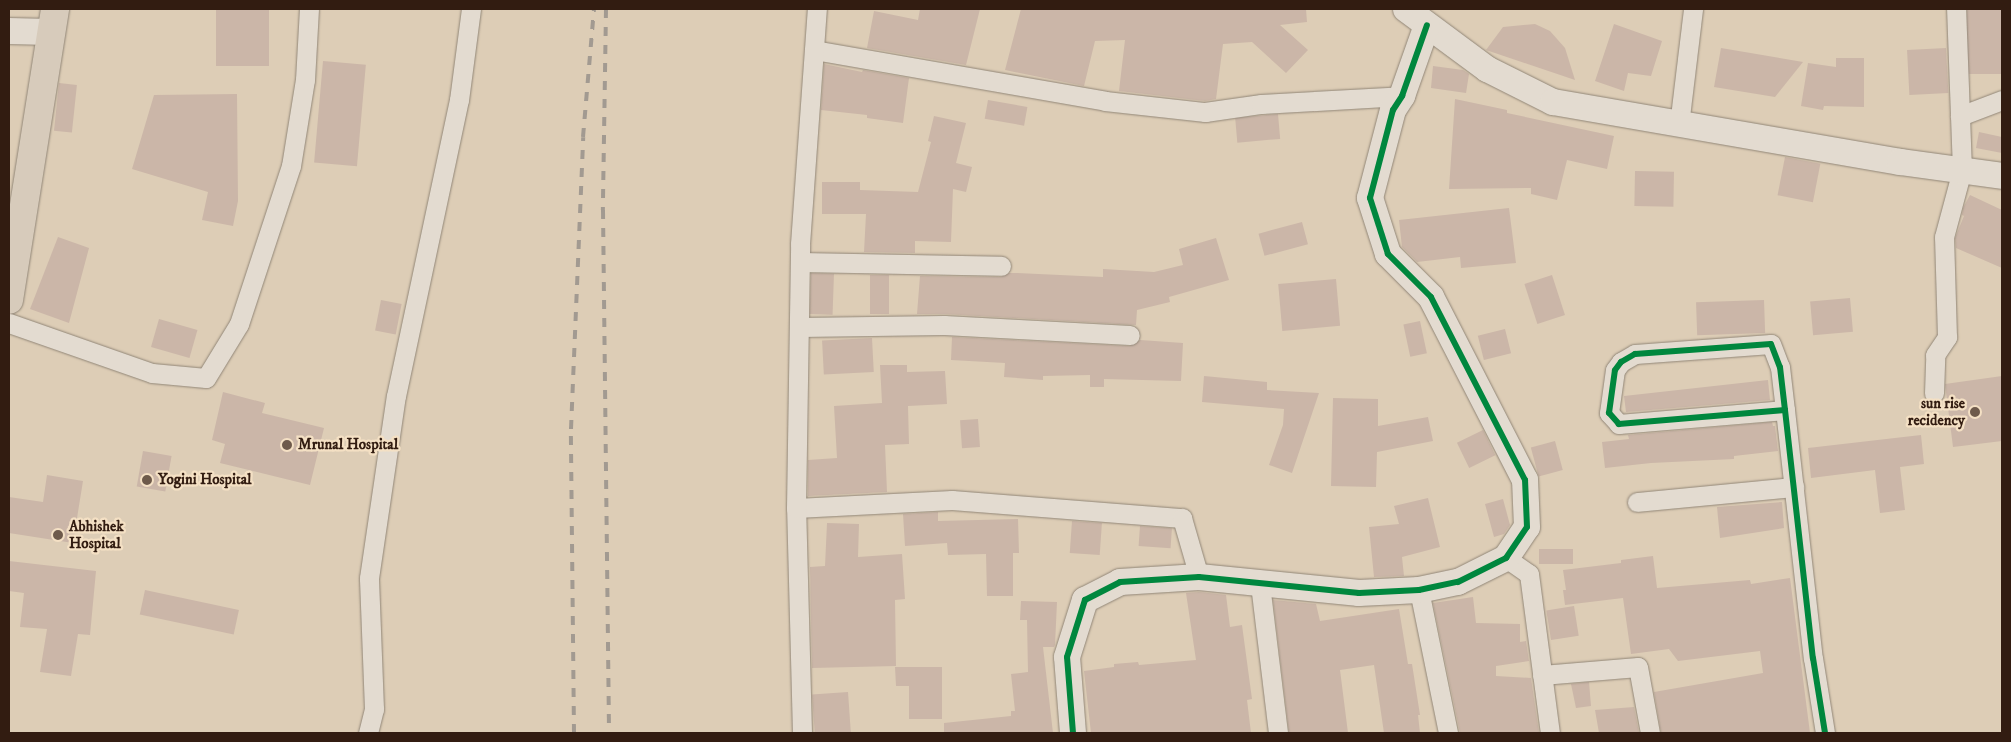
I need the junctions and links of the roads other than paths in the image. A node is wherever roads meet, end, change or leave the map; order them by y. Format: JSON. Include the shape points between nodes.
{"nodes":[{"id":1,"x":309,"y":9,"type":"edge"},
{"id":2,"x":471,"y":9,"type":"edge"},
{"id":3,"x":816,"y":9,"type":"edge"},
{"id":4,"x":1406,"y":9,"type":"edge"},
{"id":5,"x":1692,"y":9,"type":"edge"},
{"id":6,"x":1956,"y":9,"type":"edge"},
{"id":7,"x":38,"y":22,"type":"edge"},
{"id":8,"x":1427,"y":25,"type":"junction"},
{"id":9,"x":814,"y":50,"type":"junction"},
{"id":10,"x":1402,"y":96,"type":"junction"},
{"id":11,"x":2002,"y":100,"type":"edge"},
{"id":12,"x":1960,"y":116,"type":"junction"},
{"id":13,"x":1679,"y":125,"type":"junction"},
{"id":14,"x":1962,"y":170,"type":"junction"},
{"id":15,"x":2002,"y":176,"type":"edge"},
{"id":16,"x":9,"y":185,"type":"edge"},
{"id":17,"x":800,"y":262,"type":"junction"},
{"id":18,"x":1001,"y":266,"type":"dead end"},
{"id":19,"x":9,"y":300,"type":"edge"},
{"id":20,"x":9,"y":323,"type":"edge"},
{"id":21,"x":800,"y":327,"type":"junction"},
{"id":22,"x":1130,"y":335,"type":"dead end"},
{"id":23,"x":1934,"y":393,"type":"dead end"},
{"id":24,"x":1785,"y":410,"type":"junction"},
{"id":25,"x":1794,"y":487,"type":"junction"},
{"id":26,"x":1637,"y":502,"type":"dead end"},
{"id":27,"x":796,"y":508,"type":"junction"},
{"id":28,"x":1506,"y":558,"type":"junction"},
{"id":29,"x":1199,"y":577,"type":"junction"},
{"id":30,"x":1260,"y":584,"type":"junction"},
{"id":31,"x":1419,"y":590,"type":"junction"},
{"id":32,"x":1542,"y":674,"type":"junction"},
{"id":33,"x":368,"y":733,"type":"edge"},
{"id":34,"x":802,"y":733,"type":"edge"},
{"id":35,"x":1072,"y":733,"type":"edge"},
{"id":36,"x":1278,"y":733,"type":"edge"},
{"id":37,"x":1448,"y":733,"type":"edge"},
{"id":38,"x":1550,"y":733,"type":"edge"},
{"id":39,"x":1650,"y":733,"type":"edge"},
{"id":40,"x":1825,"y":733,"type":"edge"}],
"edges":[{"from":1,"to":20,"type":"street","via":[[305,80],[291,166],[238,324],[206,378],[152,373]]},
{"from":2,"to":33,"type":"street","via":[[459,100],[396,396],[369,578],[374,709]]},
{"from":3,"to":9,"type":"street"},
{"from":4,"to":8,"type":"street"},
{"from":5,"to":13,"type":"street"},
{"from":6,"to":12,"type":"street"},
{"from":7,"to":16,"type":"main road"},
{"from":7,"to":19,"type":"main road"},
{"from":8,"to":10,"type":"street"},
{"from":8,"to":13,"type":"street","via":[[1487,69],[1553,102]]},
{"from":9,"to":10,"type":"street","via":[[1105,101],[1205,112],[1261,104]]},
{"from":9,"to":17,"type":"street"},
{"from":10,"to":28,"type":"street","via":[[1393,110],[1370,198],[1388,254],[1431,297],[1525,480],[1528,527]]},
{"from":11,"to":12,"type":"street"},
{"from":12,"to":14,"type":"street"},
{"from":13,"to":14,"type":"street"},
{"from":14,"to":15,"type":"street"},
{"from":14,"to":23,"type":"street","via":[[1944,237],[1947,337],[1935,356]]},
{"from":17,"to":18,"type":"street"},
{"from":17,"to":21,"type":"street"},
{"from":21,"to":22,"type":"street","via":[[944,325]]},
{"from":21,"to":27,"type":"street"},
{"from":24,"to":24,"type":"street","via":[[1619,424],[1609,413],[1615,370],[1635,354],[1771,344],[1780,367]]},
{"from":24,"to":25,"type":"street"},
{"from":25,"to":26,"type":"street"},
{"from":25,"to":40,"type":"street","via":[[1812,658]]},
{"from":27,"to":29,"type":"street","via":[[952,500],[1182,518]]},
{"from":27,"to":34,"type":"street"},
{"from":28,"to":31,"type":"street","via":[[1458,582]]},
{"from":28,"to":32,"type":"street","via":[[1529,574]]},
{"from":29,"to":30,"type":"street"},
{"from":29,"to":35,"type":"street","via":[[1120,582],[1085,600],[1067,657]]},
{"from":30,"to":31,"type":"street","via":[[1359,593]]},
{"from":30,"to":36,"type":"street"},
{"from":31,"to":37,"type":"street"},
{"from":32,"to":38,"type":"street"},
{"from":32,"to":39,"type":"street","via":[[1638,667]]}]}
